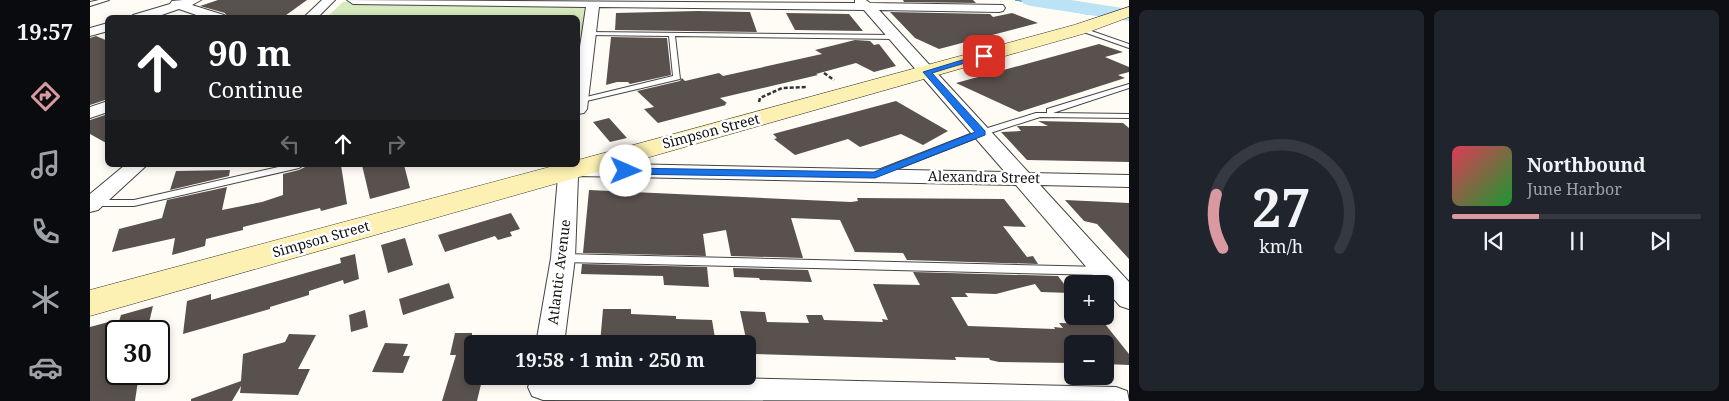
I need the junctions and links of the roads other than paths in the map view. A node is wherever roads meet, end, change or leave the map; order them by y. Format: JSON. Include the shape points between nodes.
{"nodes":[{"id":1,"x":106,"y":0,"type":"edge"},
{"id":2,"x":165,"y":0,"type":"edge"},
{"id":3,"x":195,"y":0,"type":"edge"},
{"id":4,"x":329,"y":0,"type":"edge"},
{"id":5,"x":354,"y":0,"type":"edge"},
{"id":6,"x":593,"y":3,"type":"junction"},
{"id":7,"x":864,"y":3,"type":"edge"},
{"id":8,"x":90,"y":4,"type":"edge"},
{"id":9,"x":180,"y":5,"type":"junction"},
{"id":10,"x":998,"y":8,"type":"dead end"},
{"id":11,"x":1129,"y":12,"type":"edge"},
{"id":12,"x":148,"y":15,"type":"edge"},
{"id":13,"x":210,"y":15,"type":"edge"},
{"id":14,"x":312,"y":15,"type":"edge"},
{"id":15,"x":105,"y":28,"type":"edge"},
{"id":16,"x":1080,"y":29,"type":"junction"},
{"id":17,"x":90,"y":32,"type":"edge"},
{"id":18,"x":589,"y":33,"type":"junction"},
{"id":19,"x":672,"y":34,"type":"junction"},
{"id":20,"x":895,"y":37,"type":"junction"},
{"id":21,"x":1129,"y":46,"type":"edge"},
{"id":22,"x":580,"y":71,"type":"edge"},
{"id":23,"x":927,"y":72,"type":"junction"},
{"id":24,"x":1129,"y":86,"type":"edge"},
{"id":25,"x":580,"y":102,"type":"edge"},
{"id":26,"x":105,"y":107,"type":"edge"},
{"id":27,"x":90,"y":113,"type":"edge"},
{"id":28,"x":1039,"y":115,"type":"junction"},
{"id":29,"x":1129,"y":116,"type":"edge"},
{"id":30,"x":981,"y":133,"type":"junction"},
{"id":31,"x":580,"y":165,"type":"edge"},
{"id":32,"x":135,"y":167,"type":"edge"},
{"id":33,"x":290,"y":167,"type":"edge"},
{"id":34,"x":569,"y":168,"type":"edge"},
{"id":35,"x":875,"y":175,"type":"junction"},
{"id":36,"x":1020,"y":178,"type":"junction"},
{"id":37,"x":1129,"y":181,"type":"edge"},
{"id":38,"x":91,"y":204,"type":"edge"},
{"id":39,"x":564,"y":258,"type":"junction"},
{"id":40,"x":1104,"y":271,"type":"junction"},
{"id":41,"x":1129,"y":299,"type":"edge"},
{"id":42,"x":90,"y":303,"type":"edge"},
{"id":43,"x":551,"y":335,"type":"edge"},
{"id":44,"x":543,"y":388,"type":"edge"},
{"id":45,"x":1116,"y":401,"type":"edge"}],
"edges":[{"from":1,"to":8,"type":"lane"},
{"from":2,"to":9,"type":"street"},
{"from":3,"to":9,"type":"street"},
{"from":4,"to":14,"type":"street"},
{"from":5,"to":6,"type":"street"},
{"from":6,"to":7,"type":"street"},
{"from":6,"to":18,"type":"street"},
{"from":7,"to":10,"type":"street"},
{"from":7,"to":20,"type":"street"},
{"from":9,"to":12,"type":"street"},
{"from":9,"to":13,"type":"street"},
{"from":11,"to":16,"type":"main road","name":"Simpson Street"},
{"from":15,"to":17,"type":"street"},
{"from":16,"to":21,"type":"lane"},
{"from":16,"to":23,"type":"main road","name":"Simpson Street"},
{"from":18,"to":19,"type":"lane"},
{"from":18,"to":22,"type":"street"},
{"from":19,"to":20,"type":"lane"},
{"from":19,"to":25,"type":"lane","via":[[676,77]]},
{"from":20,"to":23,"type":"street"},
{"from":23,"to":30,"type":"street"},
{"from":23,"to":31,"type":"main road","name":"Simpson Street"},
{"from":24,"to":28,"type":"lane"},
{"from":26,"to":27,"type":"street"},
{"from":28,"to":29,"type":"lane"},
{"from":28,"to":30,"type":"lane"},
{"from":30,"to":35,"type":"lane"},
{"from":30,"to":36,"type":"street"},
{"from":32,"to":38,"type":"street"},
{"from":33,"to":38,"type":"lane","via":[[134,203]]},
{"from":34,"to":35,"type":"street","name":"Alexandra Street"},
{"from":34,"to":39,"type":"street","name":"Atlantic Avenue"},
{"from":34,"to":42,"type":"main road","name":"Simpson Street"},
{"from":35,"to":36,"type":"street","name":"Alexandra Street"},
{"from":36,"to":37,"type":"street","name":"Alexandra Street"},
{"from":36,"to":40,"type":"street"},
{"from":39,"to":40,"type":"lane"},
{"from":39,"to":43,"type":"street","name":"Atlantic Avenue"},
{"from":40,"to":41,"type":"street"},
{"from":44,"to":45,"type":"street"}]}
